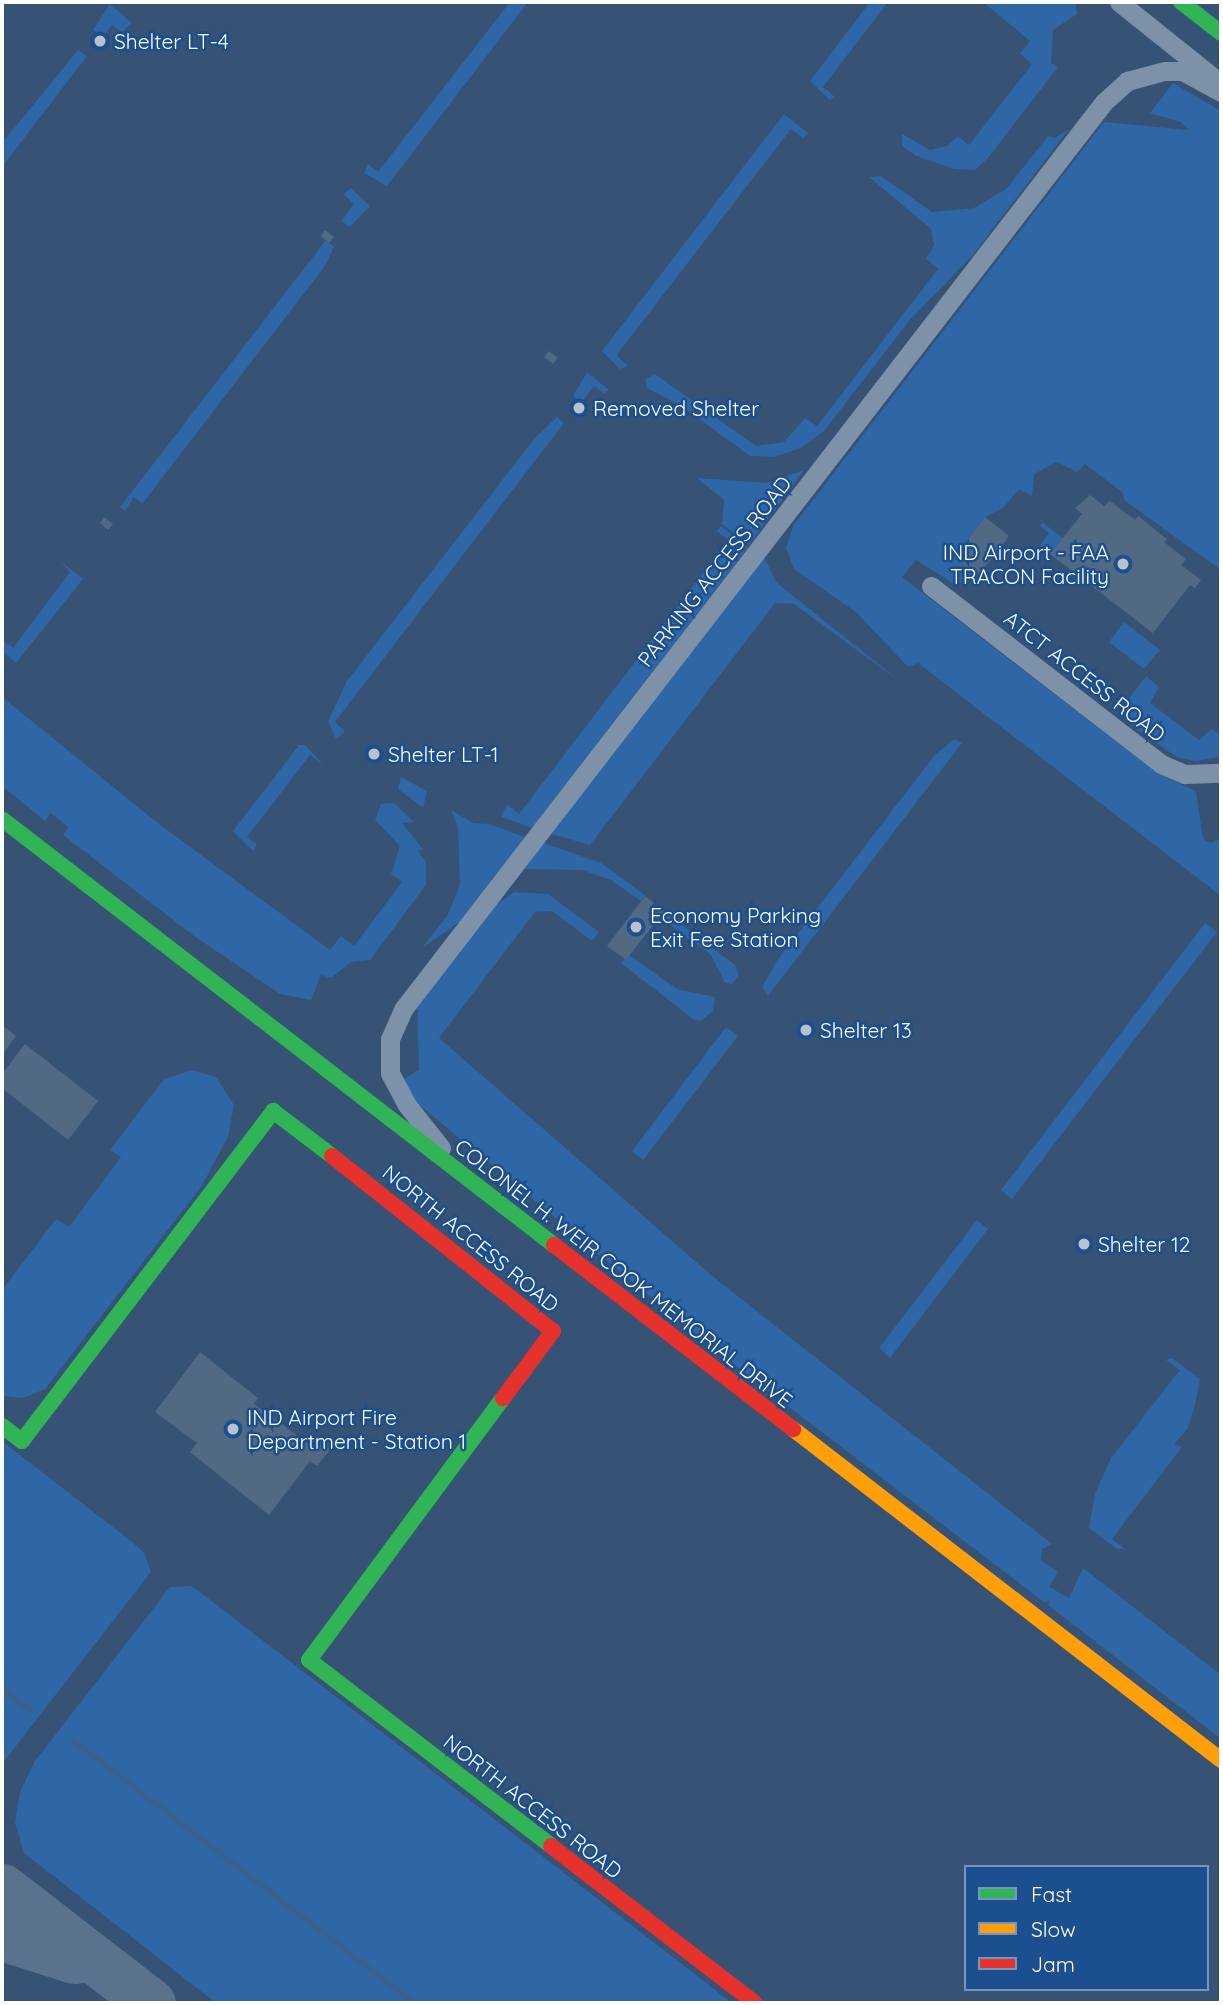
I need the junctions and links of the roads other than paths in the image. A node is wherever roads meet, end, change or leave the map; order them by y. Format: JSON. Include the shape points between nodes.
{"nodes":[{"id":1,"x":1119,"y":2,"type":"edge"},
{"id":2,"x":1181,"y":2,"type":"edge"},
{"id":3,"x":1221,"y":33,"type":"edge"},
{"id":4,"x":1221,"y":84,"type":"edge"},
{"id":5,"x":1221,"y":92,"type":"edge"},
{"id":6,"x":930,"y":586,"type":"dead end"},
{"id":7,"x":1221,"y":773,"type":"edge"},
{"id":8,"x":2,"y":819,"type":"edge"},
{"id":9,"x":473,"y":1184,"type":"junction"},
{"id":10,"x":2,"y":1426,"type":"edge"},
{"id":11,"x":1221,"y":1760,"type":"edge"},
{"id":12,"x":755,"y":2003,"type":"edge"}],
"edges":[{"from":1,"to":4,"type":"street"},
{"from":2,"to":3,"type":"street"},
{"from":5,"to":9,"type":"street","name":"PARKING ACCESS ROAD","via":[[1182,71],[1165,71],[1127,81],[1104,102],[404,1008],[388,1050],[394,1084]]},
{"from":6,"to":7,"type":"street","name":"ATCT ACCESS ROAD","via":[[1161,764],[1185,775]]},
{"from":8,"to":9,"type":"street","name":"COLONEL H. WEIR COOK MEMORIAL DRIVE"},
{"from":9,"to":11,"type":"street","name":"COLONEL H. WEIR COOK MEMORIAL DRIVE"},
{"from":10,"to":12,"type":"street","name":"NORTH ACCESS ROAD","via":[[22,1441],[273,1111],[415,1219],[553,1331],[309,1660]]}]}
